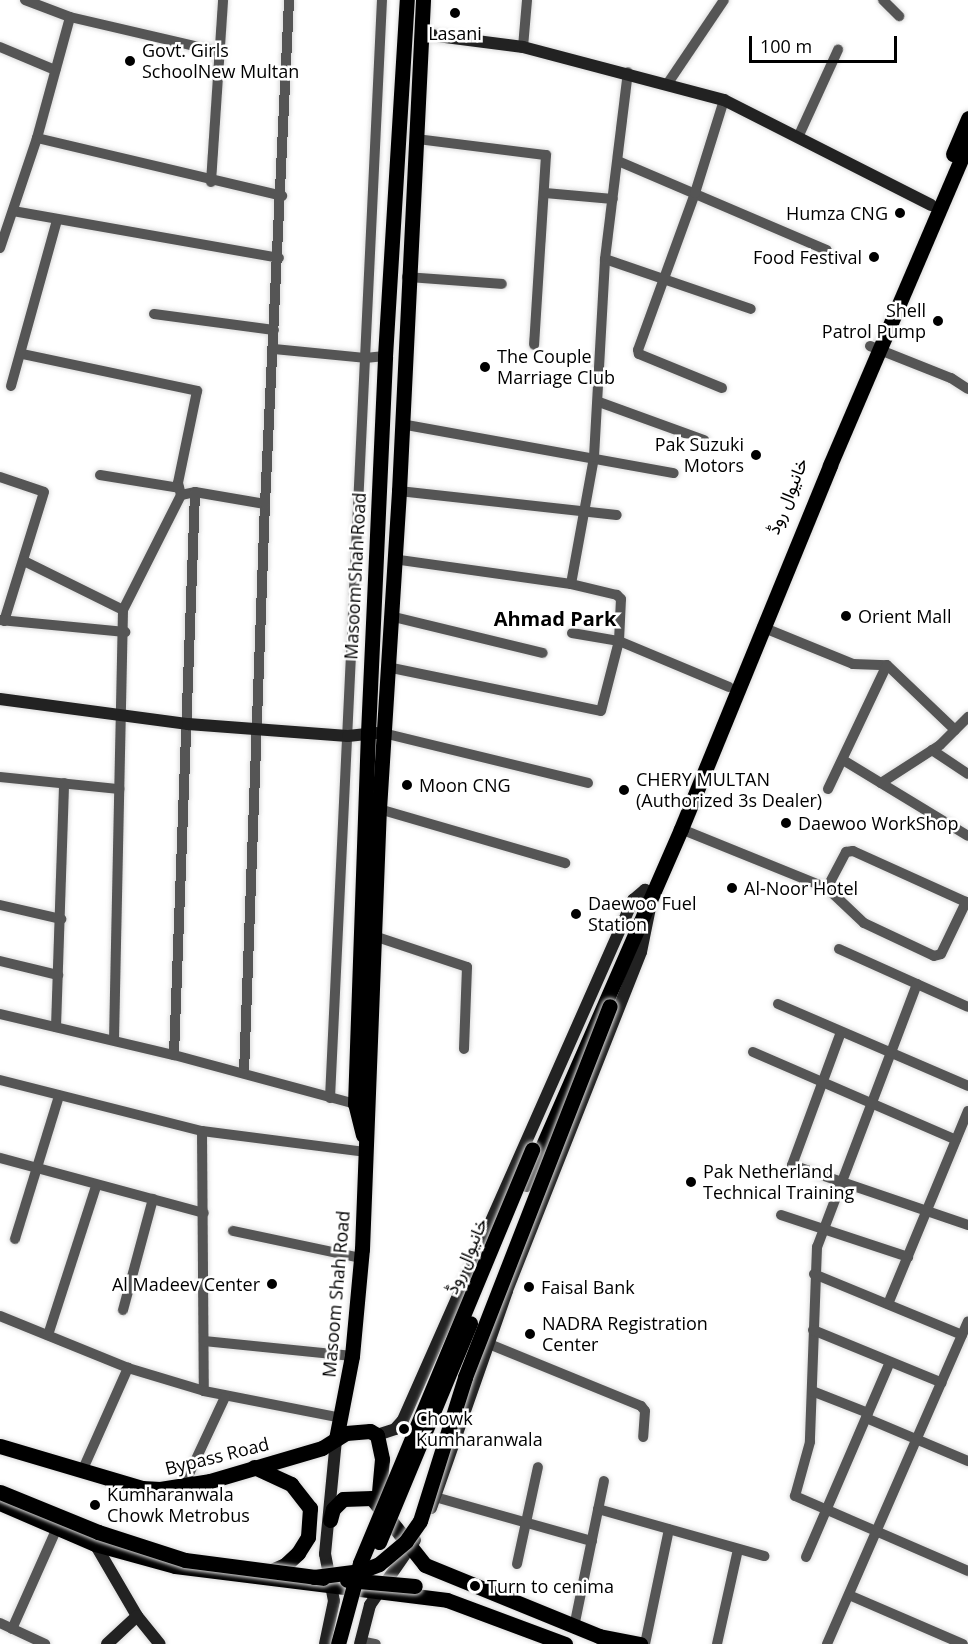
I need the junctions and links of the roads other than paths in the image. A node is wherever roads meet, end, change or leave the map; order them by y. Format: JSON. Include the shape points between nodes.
{"nodes":[{"id":1,"x":25,"y":0,"type":"edge"},
{"id":2,"x":223,"y":0,"type":"edge"},
{"id":3,"x":290,"y":0,"type":"edge"},
{"id":4,"x":382,"y":0,"type":"edge"},
{"id":5,"x":407,"y":0,"type":"edge"},
{"id":6,"x":423,"y":0,"type":"edge"},
{"id":7,"x":527,"y":0,"type":"edge"},
{"id":8,"x":724,"y":0,"type":"edge"},
{"id":9,"x":883,"y":0,"type":"edge"},
{"id":10,"x":900,"y":16,"type":"dead end"},
{"id":11,"x":70,"y":18,"type":"junction"},
{"id":12,"x":422,"y":34,"type":"junction"},
{"id":13,"x":0,"y":47,"type":"edge"},
{"id":14,"x":523,"y":47,"type":"junction"},
{"id":15,"x":838,"y":50,"type":"dead end"},
{"id":16,"x":220,"y":52,"type":"junction"},
{"id":17,"x":55,"y":70,"type":"junction"},
{"id":18,"x":628,"y":72,"type":"junction"},
{"id":19,"x":668,"y":82,"type":"junction"},
{"id":20,"x":724,"y":100,"type":"junction"},
{"id":21,"x":968,"y":118,"type":"edge"},
{"id":22,"x":398,"y":124,"type":"junction"},
{"id":23,"x":417,"y":132,"type":"junction"},
{"id":24,"x":799,"y":135,"type":"junction"},
{"id":25,"x":37,"y":138,"type":"junction"},
{"id":26,"x":968,"y":143,"type":"edge"},
{"id":27,"x":618,"y":161,"type":"junction"},
{"id":28,"x":211,"y":182,"type":"junction"},
{"id":29,"x":545,"y":193,"type":"junction"},
{"id":30,"x":695,"y":193,"type":"junction"},
{"id":31,"x":282,"y":196,"type":"junction"},
{"id":32,"x":613,"y":200,"type":"junction"},
{"id":33,"x":931,"y":205,"type":"junction"},
{"id":34,"x":13,"y":211,"type":"junction"},
{"id":35,"x":57,"y":220,"type":"junction"},
{"id":36,"x":2,"y":233,"type":"edge"},
{"id":37,"x":0,"y":248,"type":"edge"},
{"id":38,"x":827,"y":250,"type":"dead end"},
{"id":39,"x":279,"y":258,"type":"junction"},
{"id":40,"x":604,"y":259,"type":"junction"},
{"id":41,"x":406,"y":277,"type":"junction"},
{"id":42,"x":665,"y":280,"type":"junction"},
{"id":43,"x":502,"y":284,"type":"dead end"},
{"id":44,"x":751,"y":309,"type":"dead end"},
{"id":45,"x":154,"y":314,"type":"dead end"},
{"id":46,"x":274,"y":330,"type":"junction"},
{"id":47,"x":534,"y":345,"type":"dead end"},
{"id":48,"x":874,"y":348,"type":"junction"},
{"id":49,"x":274,"y":349,"type":"junction"},
{"id":50,"x":22,"y":354,"type":"junction"},
{"id":51,"x":365,"y":358,"type":"junction"},
{"id":52,"x":384,"y":363,"type":"junction"},
{"id":53,"x":403,"y":369,"type":"junction"},
{"id":54,"x":11,"y":386,"type":"dead end"},
{"id":55,"x":722,"y":388,"type":"dead end"},
{"id":56,"x":968,"y":389,"type":"edge"},
{"id":57,"x":599,"y":402,"type":"junction"},
{"id":58,"x":401,"y":424,"type":"junction"},
{"id":59,"x":704,"y":440,"type":"dead end"},
{"id":60,"x":594,"y":457,"type":"junction"},
{"id":61,"x":674,"y":473,"type":"dead end"},
{"id":62,"x":100,"y":475,"type":"dead end"},
{"id":63,"x":0,"y":477,"type":"edge"},
{"id":64,"x":180,"y":491,"type":"junction"},
{"id":65,"x":399,"y":491,"type":"junction"},
{"id":66,"x":195,"y":492,"type":"junction"},
{"id":67,"x":265,"y":504,"type":"junction"},
{"id":68,"x":586,"y":512,"type":"junction"},
{"id":69,"x":617,"y":515,"type":"dead end"},
{"id":70,"x":394,"y":559,"type":"junction"},
{"id":71,"x":24,"y":561,"type":"junction"},
{"id":72,"x":571,"y":584,"type":"junction"},
{"id":73,"x":123,"y":610,"type":"junction"},
{"id":74,"x":390,"y":616,"type":"junction"},
{"id":75,"x":2,"y":621,"type":"edge"},
{"id":76,"x":762,"y":627,"type":"junction"},
{"id":77,"x":125,"y":632,"type":"junction"},
{"id":78,"x":572,"y":633,"type":"dead end"},
{"id":79,"x":619,"y":641,"type":"junction"},
{"id":80,"x":543,"y":653,"type":"dead end"},
{"id":81,"x":887,"y":665,"type":"junction"},
{"id":82,"x":387,"y":667,"type":"junction"},
{"id":83,"x":729,"y":687,"type":"junction"},
{"id":84,"x":0,"y":699,"type":"edge"},
{"id":85,"x":122,"y":716,"type":"junction"},
{"id":86,"x":968,"y":717,"type":"edge"},
{"id":87,"x":188,"y":724,"type":"junction"},
{"id":88,"x":257,"y":727,"type":"junction"},
{"id":89,"x":955,"y":730,"type":"junction"},
{"id":90,"x":375,"y":733,"type":"junction"},
{"id":91,"x":348,"y":736,"type":"junction"},
{"id":92,"x":933,"y":750,"type":"junction"},
{"id":93,"x":843,"y":760,"type":"junction"},
{"id":94,"x":968,"y":774,"type":"edge"},
{"id":95,"x":0,"y":777,"type":"edge"},
{"id":96,"x":64,"y":783,"type":"junction"},
{"id":97,"x":588,"y":783,"type":"dead end"},
{"id":98,"x":881,"y":783,"type":"junction"},
{"id":99,"x":119,"y":789,"type":"junction"},
{"id":100,"x":828,"y":789,"type":"dead end"},
{"id":101,"x":379,"y":809,"type":"junction"},
{"id":102,"x":681,"y":829,"type":"junction"},
{"id":103,"x":968,"y":836,"type":"edge"},
{"id":104,"x":565,"y":863,"type":"dead end"},
{"id":105,"x":826,"y":888,"type":"junction"},
{"id":106,"x":649,"y":892,"type":"junction"},
{"id":107,"x":967,"y":902,"type":"edge"},
{"id":108,"x":0,"y":905,"type":"edge"},
{"id":109,"x":61,"y":919,"type":"junction"},
{"id":110,"x":374,"y":936,"type":"junction"},
{"id":111,"x":635,"y":937,"type":"junction"},
{"id":112,"x":839,"y":949,"type":"dead end"},
{"id":113,"x":0,"y":961,"type":"edge"},
{"id":114,"x":58,"y":975,"type":"junction"},
{"id":115,"x":917,"y":984,"type":"junction"},
{"id":116,"x":778,"y":1004,"type":"dead end"},
{"id":117,"x":968,"y":1007,"type":"edge"},
{"id":118,"x":0,"y":1014,"type":"edge"},
{"id":119,"x":56,"y":1027,"type":"junction"},
{"id":120,"x":841,"y":1032,"type":"junction"},
{"id":121,"x":114,"y":1040,"type":"junction"},
{"id":122,"x":464,"y":1049,"type":"dead end"},
{"id":123,"x":753,"y":1052,"type":"dead end"},
{"id":124,"x":891,"y":1053,"type":"junction"},
{"id":125,"x":174,"y":1055,"type":"junction"},
{"id":126,"x":244,"y":1073,"type":"junction"},
{"id":127,"x":0,"y":1080,"type":"edge"},
{"id":128,"x":823,"y":1082,"type":"junction"},
{"id":129,"x":968,"y":1086,"type":"edge"},
{"id":130,"x":59,"y":1096,"type":"junction"},
{"id":131,"x":330,"y":1098,"type":"junction"},
{"id":132,"x":872,"y":1103,"type":"junction"},
{"id":133,"x":355,"y":1104,"type":"junction"},
{"id":134,"x":968,"y":1111,"type":"edge"},
{"id":135,"x":202,"y":1131,"type":"junction"},
{"id":136,"x":956,"y":1140,"type":"junction"},
{"id":137,"x":367,"y":1152,"type":"junction"},
{"id":138,"x":0,"y":1158,"type":"edge"},
{"id":139,"x":36,"y":1168,"type":"junction"},
{"id":140,"x":840,"y":1184,"type":"junction"},
{"id":141,"x":96,"y":1186,"type":"junction"},
{"id":142,"x":153,"y":1199,"type":"junction"},
{"id":143,"x":927,"y":1212,"type":"junction"},
{"id":144,"x":204,"y":1213,"type":"junction"},
{"id":145,"x":781,"y":1215,"type":"dead end"},
{"id":146,"x":968,"y":1225,"type":"edge"},
{"id":147,"x":824,"y":1229,"type":"junction"},
{"id":148,"x":233,"y":1231,"type":"dead end"},
{"id":149,"x":15,"y":1239,"type":"dead end"},
{"id":150,"x":908,"y":1257,"type":"junction"},
{"id":151,"x":361,"y":1258,"type":"junction"},
{"id":152,"x":814,"y":1274,"type":"junction"},
{"id":153,"x":888,"y":1304,"type":"junction"},
{"id":154,"x":123,"y":1310,"type":"dead end"},
{"id":155,"x":1,"y":1318,"type":"edge"},
{"id":156,"x":968,"y":1322,"type":"edge"},
{"id":157,"x":813,"y":1330,"type":"junction"},
{"id":158,"x":48,"y":1335,"type":"junction"},
{"id":159,"x":962,"y":1335,"type":"junction"},
{"id":160,"x":204,"y":1341,"type":"junction"},
{"id":161,"x":489,"y":1344,"type":"junction"},
{"id":162,"x":352,"y":1356,"type":"junction"},
{"id":163,"x":890,"y":1362,"type":"junction"},
{"id":164,"x":128,"y":1368,"type":"junction"},
{"id":165,"x":942,"y":1383,"type":"junction"},
{"id":166,"x":812,"y":1390,"type":"junction"},
{"id":167,"x":204,"y":1391,"type":"junction"},
{"id":168,"x":225,"y":1397,"type":"junction"},
{"id":169,"x":867,"y":1416,"type":"junction"},
{"id":170,"x":342,"y":1418,"type":"junction"},
{"id":171,"x":377,"y":1436,"type":"junction"},
{"id":172,"x":643,"y":1437,"type":"dead end"},
{"id":173,"x":336,"y":1439,"type":"junction"},
{"id":174,"x":916,"y":1439,"type":"junction"},
{"id":175,"x":0,"y":1446,"type":"edge"},
{"id":176,"x":968,"y":1461,"type":"edge"},
{"id":177,"x":254,"y":1467,"type":"junction"},
{"id":178,"x":538,"y":1467,"type":"dead end"},
{"id":179,"x":83,"y":1469,"type":"junction"},
{"id":180,"x":604,"y":1481,"type":"dead end"},
{"id":181,"x":183,"y":1487,"type":"junction"},
{"id":182,"x":0,"y":1492,"type":"edge"},
{"id":183,"x":435,"y":1497,"type":"junction"},
{"id":184,"x":0,"y":1503,"type":"edge"},
{"id":185,"x":378,"y":1503,"type":"junction"},
{"id":186,"x":598,"y":1509,"type":"junction"},
{"id":187,"x":826,"y":1510,"type":"junction"},
{"id":188,"x":330,"y":1520,"type":"junction"},
{"id":189,"x":526,"y":1521,"type":"junction"},
{"id":190,"x":57,"y":1528,"type":"junction"},
{"id":191,"x":669,"y":1529,"type":"junction"},
{"id":192,"x":877,"y":1531,"type":"junction"},
{"id":193,"x":592,"y":1541,"type":"junction"},
{"id":194,"x":95,"y":1544,"type":"junction"},
{"id":195,"x":410,"y":1547,"type":"junction"},
{"id":196,"x":738,"y":1549,"type":"junction"},
{"id":197,"x":764,"y":1556,"type":"dead end"},
{"id":198,"x":806,"y":1557,"type":"dead end"},
{"id":199,"x":517,"y":1564,"type":"dead end"},
{"id":200,"x":968,"y":1571,"type":"edge"},
{"id":201,"x":257,"y":1577,"type":"junction"},
{"id":202,"x":314,"y":1577,"type":"junction"},
{"id":203,"x":329,"y":1588,"type":"junction"},
{"id":204,"x":378,"y":1594,"type":"junction"},
{"id":205,"x":849,"y":1595,"type":"junction"},
{"id":206,"x":137,"y":1616,"type":"junction"},
{"id":207,"x":0,"y":1623,"type":"edge"},
{"id":208,"x":574,"y":1627,"type":"junction"},
{"id":209,"x":12,"y":1629,"type":"junction"},
{"id":210,"x":355,"y":1643,"type":"edge"},
{"id":211,"x":45,"y":1644,"type":"edge"},
{"id":212,"x":108,"y":1644,"type":"edge"},
{"id":213,"x":160,"y":1644,"type":"edge"},
{"id":214,"x":325,"y":1644,"type":"edge"},
{"id":215,"x":338,"y":1644,"type":"edge"},
{"id":216,"x":376,"y":1644,"type":"edge"},
{"id":217,"x":565,"y":1644,"type":"edge"},
{"id":218,"x":596,"y":1644,"type":"edge"},
{"id":219,"x":640,"y":1644,"type":"edge"},
{"id":220,"x":645,"y":1644,"type":"edge"},
{"id":221,"x":717,"y":1644,"type":"edge"},
{"id":222,"x":827,"y":1644,"type":"edge"},
{"id":223,"x":963,"y":1644,"type":"edge"}],
"edges":[{"from":1,"to":11,"type":"street"},
{"from":2,"to":16,"type":"street"},
{"from":3,"to":31,"type":"street"},
{"from":4,"to":51,"type":"street"},
{"from":5,"to":22,"type":"main road","name":"Masoom Shah Road"},
{"from":6,"to":12,"type":"main road","name":"Masoom Shah Road"},
{"from":7,"to":14,"type":"street"},
{"from":8,"to":19,"type":"street"},
{"from":9,"to":10,"type":"street"},
{"from":11,"to":16,"type":"street"},
{"from":11,"to":17,"type":"street"},
{"from":12,"to":14,"type":"street"},
{"from":12,"to":23,"type":"main road","name":"Masoom Shah Road"},
{"from":13,"to":17,"type":"street"},
{"from":14,"to":18,"type":"street"},
{"from":15,"to":24,"type":"street"},
{"from":16,"to":28,"type":"street"},
{"from":17,"to":25,"type":"street"},
{"from":18,"to":19,"type":"street"},
{"from":18,"to":27,"type":"street"},
{"from":19,"to":20,"type":"street"},
{"from":20,"to":24,"type":"street"},
{"from":20,"to":30,"type":"street"},
{"from":21,"to":33,"type":"main road","name":"خانیوال روڈ"},
{"from":22,"to":23,"type":"main road"},
{"from":22,"to":52,"type":"main road","name":"Masoom Shah Road"},
{"from":23,"to":29,"type":"street","via":[[542,153],[547,159]]},
{"from":23,"to":41,"type":"main road","name":"Masoom Shah Road"},
{"from":24,"to":33,"type":"street"},
{"from":25,"to":28,"type":"street"},
{"from":25,"to":34,"type":"street"},
{"from":26,"to":48,"type":"main road","name":"خانیوال روڈ"},
{"from":27,"to":30,"type":"street"},
{"from":27,"to":32,"type":"street"},
{"from":28,"to":31,"type":"street"},
{"from":29,"to":32,"type":"street"},
{"from":29,"to":47,"type":"street"},
{"from":30,"to":38,"type":"street"},
{"from":30,"to":42,"type":"street"},
{"from":31,"to":39,"type":"street"},
{"from":32,"to":40,"type":"street"},
{"from":33,"to":48,"type":"main road","name":"خانیوال روڈ"},
{"from":34,"to":35,"type":"street"},
{"from":34,"to":36,"type":"street"},
{"from":35,"to":39,"type":"street"},
{"from":35,"to":50,"type":"street"},
{"from":36,"to":37,"type":"street"},
{"from":39,"to":46,"type":"street"},
{"from":40,"to":42,"type":"street"},
{"from":40,"to":57,"type":"street"},
{"from":41,"to":43,"type":"street"},
{"from":41,"to":53,"type":"main road","name":"Masoom Shah Road"},
{"from":42,"to":44,"type":"street"},
{"from":42,"to":55,"type":"street","via":[[639,354]]},
{"from":45,"to":46,"type":"street"},
{"from":46,"to":49,"type":"street"},
{"from":48,"to":56,"type":"street","via":[[951,378]]},
{"from":48,"to":76,"type":"main road","name":"خانیوال روڈ"},
{"from":48,"to":83,"type":"main road","name":"خانیوال روڈ"},
{"from":49,"to":51,"type":"street"},
{"from":49,"to":67,"type":"street"},
{"from":50,"to":54,"type":"street"},
{"from":50,"to":64,"type":"street","via":[[197,391]]},
{"from":51,"to":52,"type":"street"},
{"from":51,"to":91,"type":"street"},
{"from":52,"to":53,"type":"street"},
{"from":52,"to":90,"type":"main road","name":"Masoom Shah Road"},
{"from":53,"to":58,"type":"main road","name":"Masoom Shah Road"},
{"from":57,"to":59,"type":"street"},
{"from":57,"to":60,"type":"street"},
{"from":58,"to":60,"type":"street"},
{"from":58,"to":65,"type":"main road","name":"Masoom Shah Road"},
{"from":60,"to":61,"type":"street"},
{"from":60,"to":68,"type":"street"},
{"from":62,"to":64,"type":"street"},
{"from":63,"to":71,"type":"street","via":[[44,492]]},
{"from":64,"to":66,"type":"street"},
{"from":64,"to":73,"type":"street"},
{"from":65,"to":68,"type":"street"},
{"from":65,"to":70,"type":"main road","name":"Masoom Shah Road"},
{"from":66,"to":67,"type":"street"},
{"from":66,"to":87,"type":"street"},
{"from":67,"to":88,"type":"street"},
{"from":68,"to":69,"type":"street"},
{"from":68,"to":72,"type":"street"},
{"from":70,"to":72,"type":"street"},
{"from":70,"to":74,"type":"main road","name":"Masoom Shah Road"},
{"from":71,"to":73,"type":"street"},
{"from":71,"to":75,"type":"street"},
{"from":72,"to":79,"type":"street","via":[[620,596]]},
{"from":73,"to":77,"type":"street"},
{"from":74,"to":80,"type":"street"},
{"from":74,"to":82,"type":"main road","name":"Masoom Shah Road"},
{"from":75,"to":77,"type":"street"},
{"from":76,"to":81,"type":"street","via":[[853,664]]},
{"from":76,"to":102,"type":"main road","name":"خانیوال روڈ"},
{"from":77,"to":85,"type":"street"},
{"from":78,"to":79,"type":"street"},
{"from":79,"to":82,"type":"street","via":[[601,711]]},
{"from":79,"to":83,"type":"street"},
{"from":81,"to":89,"type":"street"},
{"from":81,"to":93,"type":"street"},
{"from":82,"to":90,"type":"main road","name":"Masoom Shah Road"},
{"from":83,"to":106,"type":"main road","name":"خانیوال روڈ"},
{"from":84,"to":85,"type":"street"},
{"from":85,"to":87,"type":"street"},
{"from":85,"to":99,"type":"street"},
{"from":86,"to":89,"type":"street"},
{"from":87,"to":88,"type":"street"},
{"from":87,"to":125,"type":"street"},
{"from":88,"to":91,"type":"street"},
{"from":88,"to":126,"type":"street"},
{"from":89,"to":92,"type":"street"},
{"from":90,"to":91,"type":"street"},
{"from":90,"to":97,"type":"street"},
{"from":90,"to":101,"type":"main road","name":"Masoom Shah Road"},
{"from":90,"to":133,"type":"main road","name":"Masoom Shah Road"},
{"from":91,"to":131,"type":"street"},
{"from":92,"to":94,"type":"street"},
{"from":92,"to":98,"type":"street"},
{"from":93,"to":98,"type":"street"},
{"from":93,"to":100,"type":"street"},
{"from":95,"to":96,"type":"street"},
{"from":96,"to":99,"type":"street"},
{"from":96,"to":109,"type":"street"},
{"from":98,"to":103,"type":"street"},
{"from":99,"to":121,"type":"street"},
{"from":101,"to":104,"type":"street"},
{"from":101,"to":110,"type":"main road","name":"Masoom Shah Road"},
{"from":102,"to":105,"type":"street"},
{"from":102,"to":106,"type":"main road","name":"خانیوال روڈ"},
{"from":105,"to":107,"type":"street","via":[[850,850]]},
{"from":105,"to":107,"type":"street","via":[[864,923],[934,956],[942,954]]},
{"from":106,"to":111,"type":"main road","name":"خانیوال روڈ"},
{"from":106,"to":161,"type":"street","name":"خانیوال روڈ","via":[[641,952]]},
{"from":106,"to":171,"type":"street","via":[[633,900],[403,1420],[395,1429]]},
{"from":106,"to":215,"type":"main road","name":"خانیوال روڈ","bridge":true,"via":[[532,1149],[360,1563]]},
{"from":108,"to":109,"type":"street"},
{"from":109,"to":114,"type":"street"},
{"from":110,"to":122,"type":"street","via":[[467,967]]},
{"from":110,"to":137,"type":"main road","name":"Masoom Shah Road"},
{"from":111,"to":202,"type":"main road","bridge":true,"via":[[465,1377],[420,1521],[406,1541],[380,1564],[361,1571]]},
{"from":111,"to":210,"type":"main road","name":"خانیوال روڈ","bridge":true,"via":[[526,1184],[371,1561]]},
{"from":112,"to":115,"type":"street"},
{"from":113,"to":114,"type":"street"},
{"from":114,"to":119,"type":"street"},
{"from":115,"to":117,"type":"street"},
{"from":115,"to":124,"type":"street"},
{"from":116,"to":120,"type":"street"},
{"from":118,"to":119,"type":"street"},
{"from":119,"to":121,"type":"street"},
{"from":120,"to":124,"type":"street"},
{"from":120,"to":128,"type":"street"},
{"from":121,"to":125,"type":"street"},
{"from":123,"to":128,"type":"street"},
{"from":124,"to":129,"type":"street"},
{"from":124,"to":132,"type":"street"},
{"from":125,"to":126,"type":"street"},
{"from":126,"to":131,"type":"street"},
{"from":127,"to":130,"type":"street"},
{"from":128,"to":132,"type":"street"},
{"from":128,"to":140,"type":"street","via":[[792,1165]]},
{"from":130,"to":135,"type":"street"},
{"from":130,"to":139,"type":"street"},
{"from":131,"to":133,"type":"street"},
{"from":132,"to":136,"type":"street"},
{"from":132,"to":140,"type":"street"},
{"from":133,"to":137,"type":"main road","name":"Masoom Shah Road"},
{"from":134,"to":136,"type":"street"},
{"from":135,"to":137,"type":"street"},
{"from":135,"to":144,"type":"street"},
{"from":136,"to":143,"type":"street"},
{"from":137,"to":151,"type":"main road","name":"Masoom Shah Road"},
{"from":138,"to":139,"type":"street"},
{"from":139,"to":141,"type":"street"},
{"from":139,"to":149,"type":"street"},
{"from":140,"to":143,"type":"street"},
{"from":140,"to":147,"type":"street"},
{"from":141,"to":142,"type":"street"},
{"from":141,"to":158,"type":"street"},
{"from":142,"to":144,"type":"street"},
{"from":142,"to":154,"type":"street"},
{"from":143,"to":146,"type":"street"},
{"from":143,"to":150,"type":"street"},
{"from":144,"to":160,"type":"street"},
{"from":145,"to":147,"type":"street"},
{"from":147,"to":150,"type":"street"},
{"from":147,"to":152,"type":"street"},
{"from":148,"to":151,"type":"street"},
{"from":150,"to":153,"type":"street"},
{"from":151,"to":162,"type":"main road","name":"Masoom Shah Road"},
{"from":152,"to":153,"type":"street"},
{"from":152,"to":157,"type":"street"},
{"from":153,"to":159,"type":"street"},
{"from":155,"to":158,"type":"street"},
{"from":156,"to":159,"type":"street"},
{"from":157,"to":163,"type":"street"},
{"from":157,"to":166,"type":"street"},
{"from":158,"to":164,"type":"street"},
{"from":159,"to":165,"type":"street"},
{"from":160,"to":162,"type":"street"},
{"from":160,"to":167,"type":"street"},
{"from":161,"to":172,"type":"street","via":[[641,1406],[645,1411]]},
{"from":161,"to":183,"type":"street","name":"خانیوال روڈ"},
{"from":162,"to":170,"type":"main road","name":"Masoom Shah Road"},
{"from":163,"to":165,"type":"street"},
{"from":163,"to":169,"type":"street"},
{"from":164,"to":167,"type":"street"},
{"from":164,"to":179,"type":"street"},
{"from":165,"to":174,"type":"street"},
{"from":166,"to":169,"type":"street"},
{"from":166,"to":187,"type":"street","via":[[810,1442],[795,1496]]},
{"from":167,"to":168,"type":"street"},
{"from":168,"to":170,"type":"street"},
{"from":168,"to":181,"type":"street"},
{"from":169,"to":174,"type":"street"},
{"from":169,"to":187,"type":"street"},
{"from":170,"to":173,"type":"main road","name":"Masoom Shah Road"},
{"from":171,"to":173,"type":"main road","name":"Bypass Road","via":[[358,1430]]},
{"from":171,"to":185,"type":"main road","via":[[382,1459]]},
{"from":173,"to":177,"type":"main road","name":"Bypass Road","via":[[322,1448]]},
{"from":173,"to":188,"type":"street"},
{"from":174,"to":176,"type":"street"},
{"from":174,"to":192,"type":"street"},
{"from":175,"to":179,"type":"main road","name":"Bypass Road"},
{"from":177,"to":181,"type":"main road","name":"Bypass Road"},
{"from":177,"to":201,"type":"main road","via":[[291,1484],[310,1508],[311,1523],[308,1537],[292,1561]]},
{"from":178,"to":189,"type":"street"},
{"from":179,"to":181,"type":"main road","name":"Bypass Road","via":[[142,1488]]},
{"from":180,"to":186,"type":"street"},
{"from":182,"to":202,"type":"main road","bridge":true,"via":[[98,1532],[185,1560]]},
{"from":183,"to":189,"type":"street"},
{"from":183,"to":195,"type":"street","name":"خانیوال روڈ","via":[[427,1520]]},
{"from":184,"to":190,"type":"main road"},
{"from":185,"to":188,"type":"main road","via":[[363,1496],[348,1496],[333,1509]]},
{"from":185,"to":195,"type":"main road"},
{"from":186,"to":191,"type":"street"},
{"from":186,"to":193,"type":"street"},
{"from":187,"to":192,"type":"street"},
{"from":187,"to":198,"type":"street"},
{"from":188,"to":203,"type":"street","via":[[325,1554]]},
{"from":189,"to":193,"type":"street"},
{"from":189,"to":199,"type":"street"},
{"from":190,"to":194,"type":"main road"},
{"from":190,"to":209,"type":"street"},
{"from":191,"to":196,"type":"street"},
{"from":191,"to":220,"type":"street"},
{"from":192,"to":200,"type":"street"},
{"from":192,"to":205,"type":"street"},
{"from":193,"to":208,"type":"street"},
{"from":194,"to":201,"type":"main road","via":[[175,1566]]},
{"from":194,"to":206,"type":"street"},
{"from":195,"to":204,"type":"street","name":"خانیوال روڈ"},
{"from":195,"to":208,"type":"main road","via":[[425,1565],[442,1574]]},
{"from":196,"to":197,"type":"street"},
{"from":196,"to":221,"type":"street"},
{"from":201,"to":203,"type":"main road"},
{"from":202,"to":218,"type":"main road","bridge":true,"via":[[442,1590],[495,1604]]},
{"from":203,"to":204,"type":"main road"},
{"from":203,"to":214,"type":"street","via":[[334,1601]]},
{"from":204,"to":210,"type":"street","name":"خانیوال روڈ"},
{"from":204,"to":217,"type":"main road","via":[[418,1595],[472,1606]]},
{"from":205,"to":222,"type":"street"},
{"from":205,"to":223,"type":"street"},
{"from":206,"to":212,"type":"street"},
{"from":206,"to":213,"type":"street"},
{"from":207,"to":209,"type":"street"},
{"from":208,"to":219,"type":"main road"},
{"from":209,"to":211,"type":"street"},
{"from":210,"to":216,"type":"street"}]}
